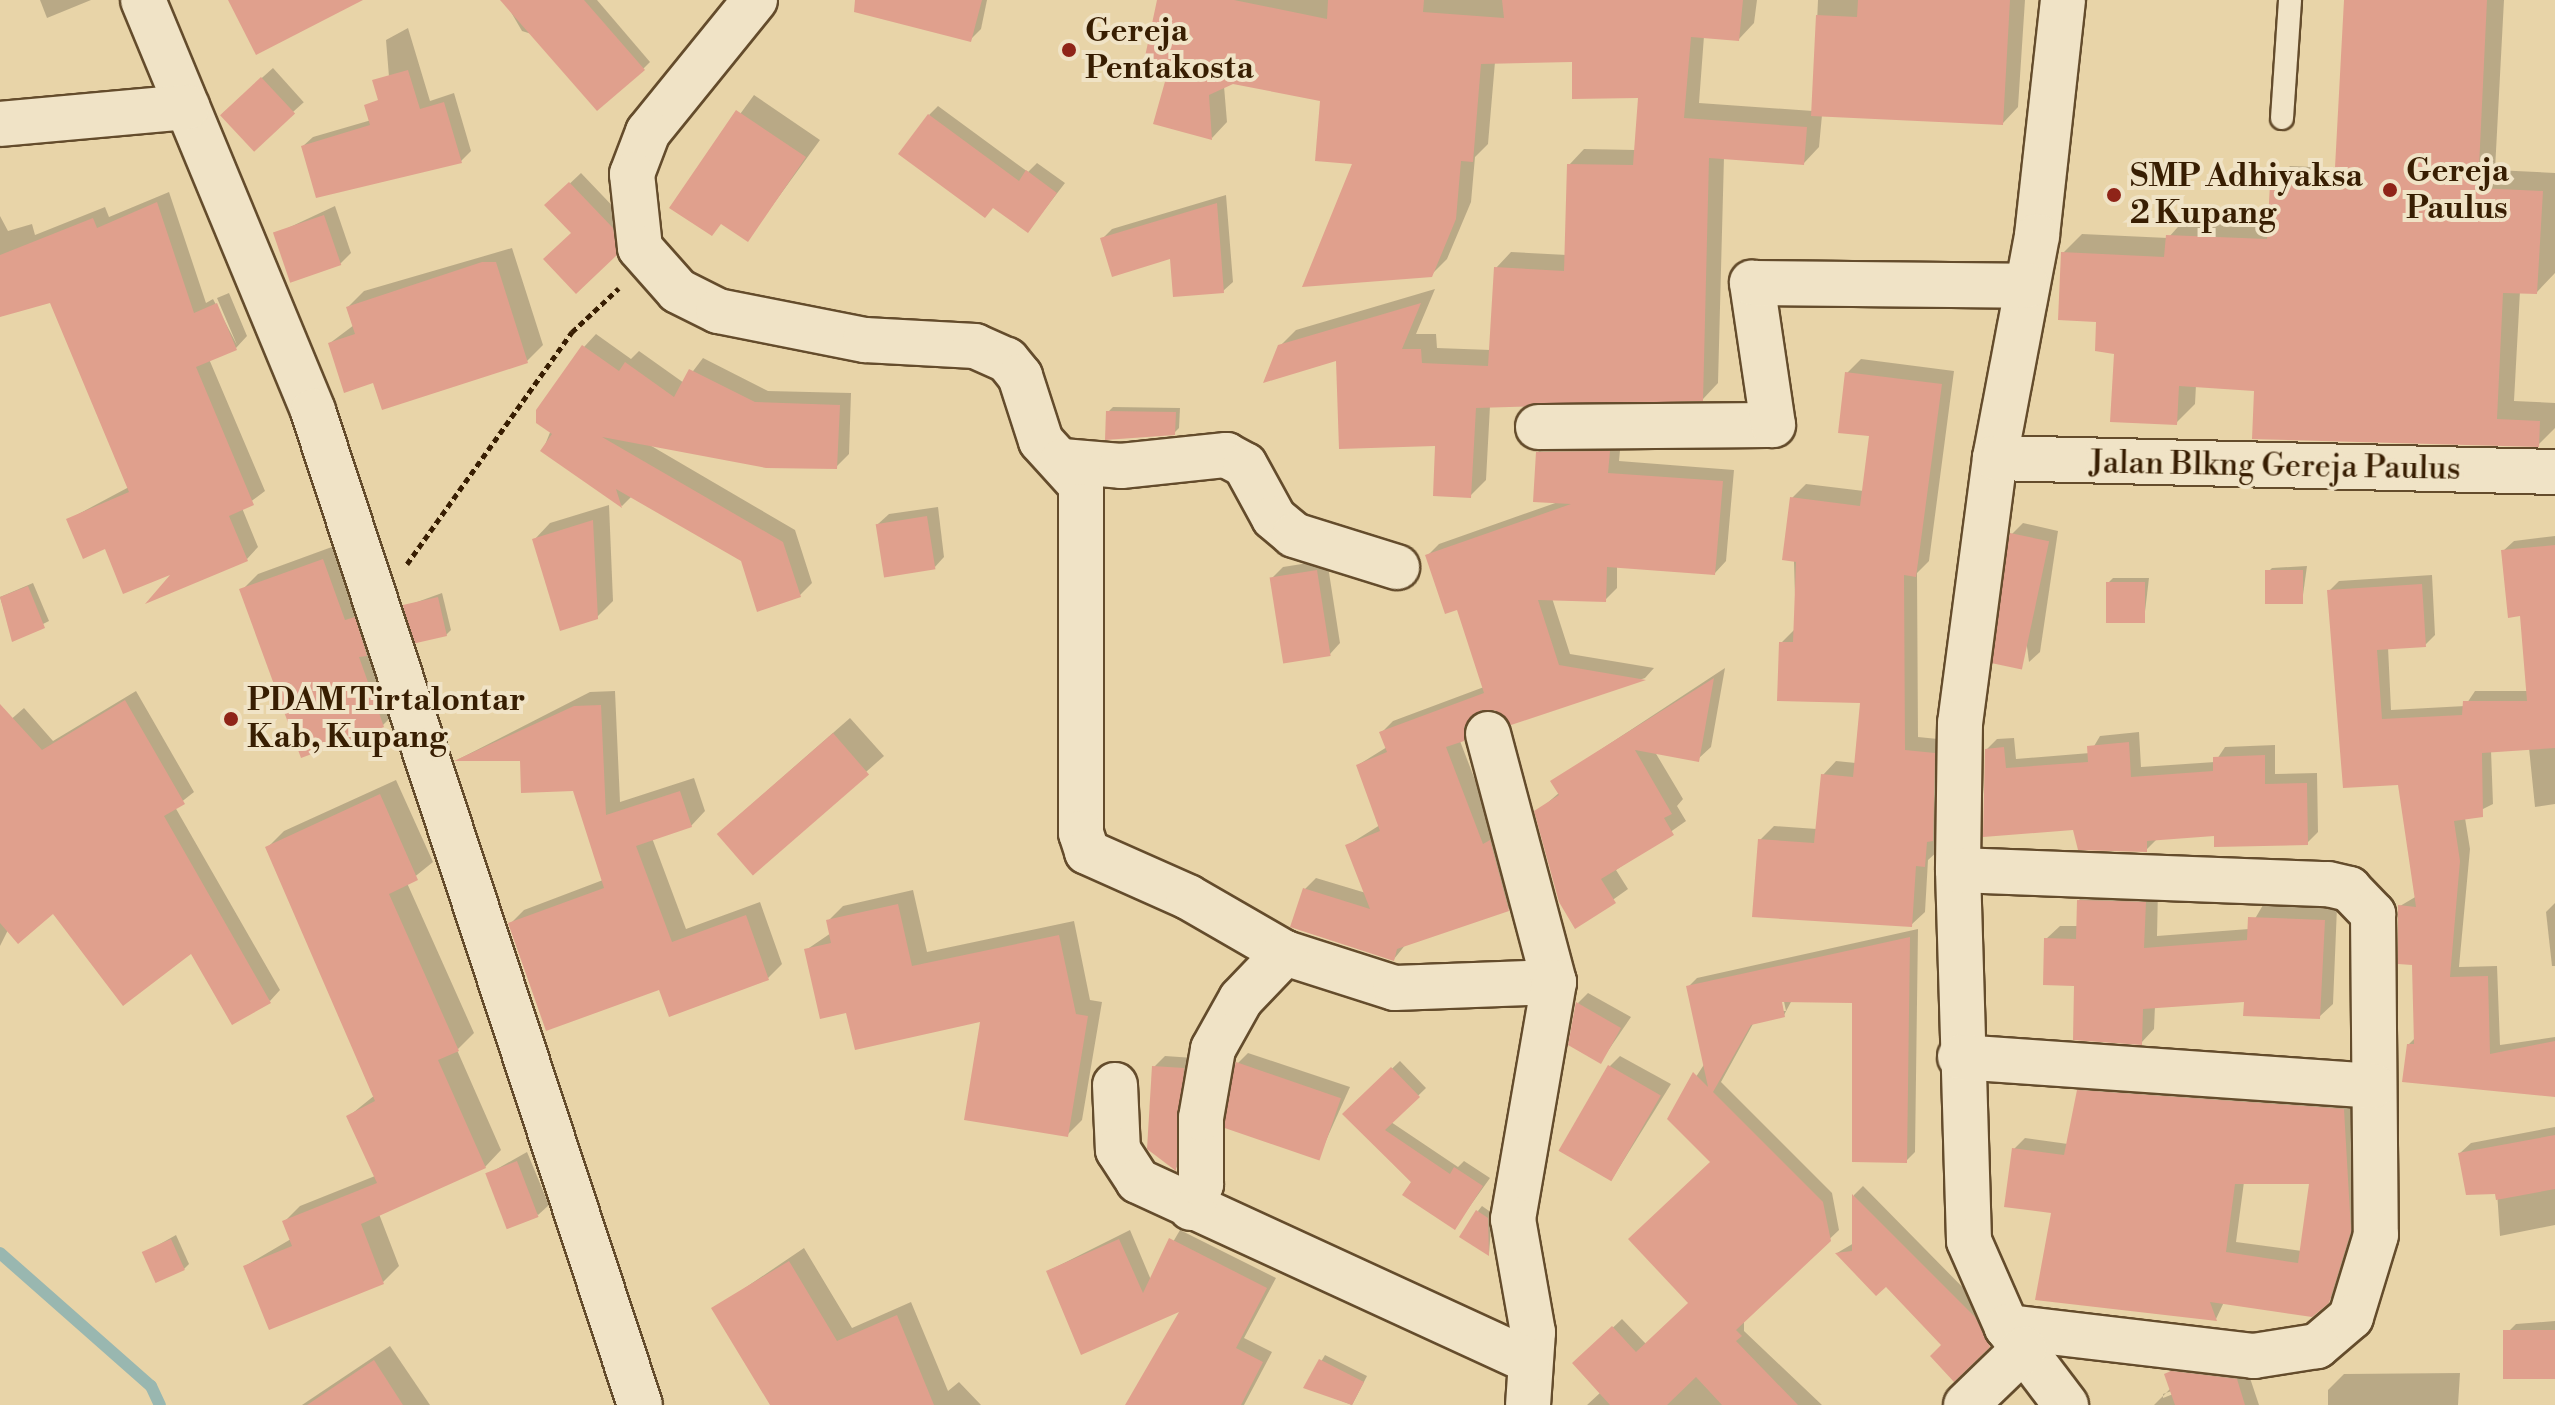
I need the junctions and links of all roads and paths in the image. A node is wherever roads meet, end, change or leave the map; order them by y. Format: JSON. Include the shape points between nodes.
{"nodes":[{"id":1,"x":143,"y":0,"type":"edge"},
{"id":2,"x":755,"y":0,"type":"edge"},
{"id":3,"x":2063,"y":0,"type":"edge"},
{"id":4,"x":2290,"y":0,"type":"edge"},
{"id":5,"x":187,"y":107,"type":"junction"},
{"id":6,"x":2282,"y":118,"type":"dead end"},
{"id":7,"x":0,"y":124,"type":"edge"},
{"id":8,"x":640,"y":248,"type":"junction"},
{"id":9,"x":2027,"y":286,"type":"junction"},
{"id":10,"x":1538,"y":427,"type":"dead end"},
{"id":11,"x":1995,"y":458,"type":"junction"},
{"id":12,"x":1062,"y":461,"type":"junction"},
{"id":13,"x":2555,"y":472,"type":"edge"},
{"id":14,"x":1397,"y":567,"type":"dead end"},
{"id":15,"x":378,"y":604,"type":"junction"},
{"id":16,"x":1488,"y":734,"type":"dead end"},
{"id":17,"x":1958,"y":870,"type":"junction"},
{"id":18,"x":1285,"y":953,"type":"junction"},
{"id":19,"x":1554,"y":982,"type":"junction"},
{"id":20,"x":1960,"y":1057,"type":"junction"},
{"id":21,"x":1115,"y":1085,"type":"dead end"},
{"id":22,"x":2373,"y":1086,"type":"junction"},
{"id":23,"x":1191,"y":1208,"type":"junction"},
{"id":24,"x":2016,"y":1338,"type":"junction"},
{"id":25,"x":1528,"y":1360,"type":"junction"},
{"id":26,"x":640,"y":1405,"type":"edge"},
{"id":27,"x":1528,"y":1405,"type":"edge"},
{"id":28,"x":1966,"y":1405,"type":"edge"},
{"id":29,"x":2066,"y":1405,"type":"edge"}],
"edges":[{"from":1,"to":5,"type":"street"},
{"from":2,"to":8,"type":"street","via":[[648,132],[632,174]]},
{"from":3,"to":9,"type":"street","via":[[2057,89]]},
{"from":4,"to":6,"type":"lane"},
{"from":5,"to":7,"type":"street"},
{"from":5,"to":15,"type":"street","via":[[313,411]]},
{"from":8,"to":12,"type":"street","via":[[678,291],[718,311],[865,340],[975,346],[1007,360],[1041,441]]},
{"from":8,"to":15,"type":"path","via":[[612,301],[572,332]]},
{"from":9,"to":10,"type":"street","via":[[1752,283],[1773,425]]},
{"from":9,"to":11,"type":"street"},
{"from":11,"to":13,"type":"street","name":"Jalan Blkng Gereja Paulus"},
{"from":11,"to":17,"type":"street","via":[[1960,723]]},
{"from":12,"to":14,"type":"street","via":[[1121,466],[1226,455],[1245,465],[1274,518],[1294,535]]},
{"from":12,"to":18,"type":"street","via":[[1081,485],[1084,518],[1079,719],[1087,852],[1188,897]]},
{"from":15,"to":26,"type":"street"},
{"from":16,"to":19,"type":"street"},
{"from":17,"to":20,"type":"street"},
{"from":17,"to":22,"type":"street","via":[[2349,889],[2373,914]]},
{"from":18,"to":19,"type":"street","via":[[1395,988]]},
{"from":18,"to":23,"type":"street","via":[[1241,999],[1213,1049],[1201,1118],[1201,1184]]},
{"from":19,"to":25,"type":"street","via":[[1513,1219],[1533,1332]]},
{"from":20,"to":22,"type":"street"},
{"from":20,"to":24,"type":"street","via":[[1969,1241]]},
{"from":21,"to":23,"type":"street","via":[[1118,1150],[1138,1181]]},
{"from":22,"to":24,"type":"street","via":[[2372,1265],[2351,1317],[2317,1346],[2254,1356]]},
{"from":23,"to":25,"type":"street"},
{"from":24,"to":28,"type":"street"},
{"from":24,"to":29,"type":"street"},
{"from":25,"to":27,"type":"street"}]}
